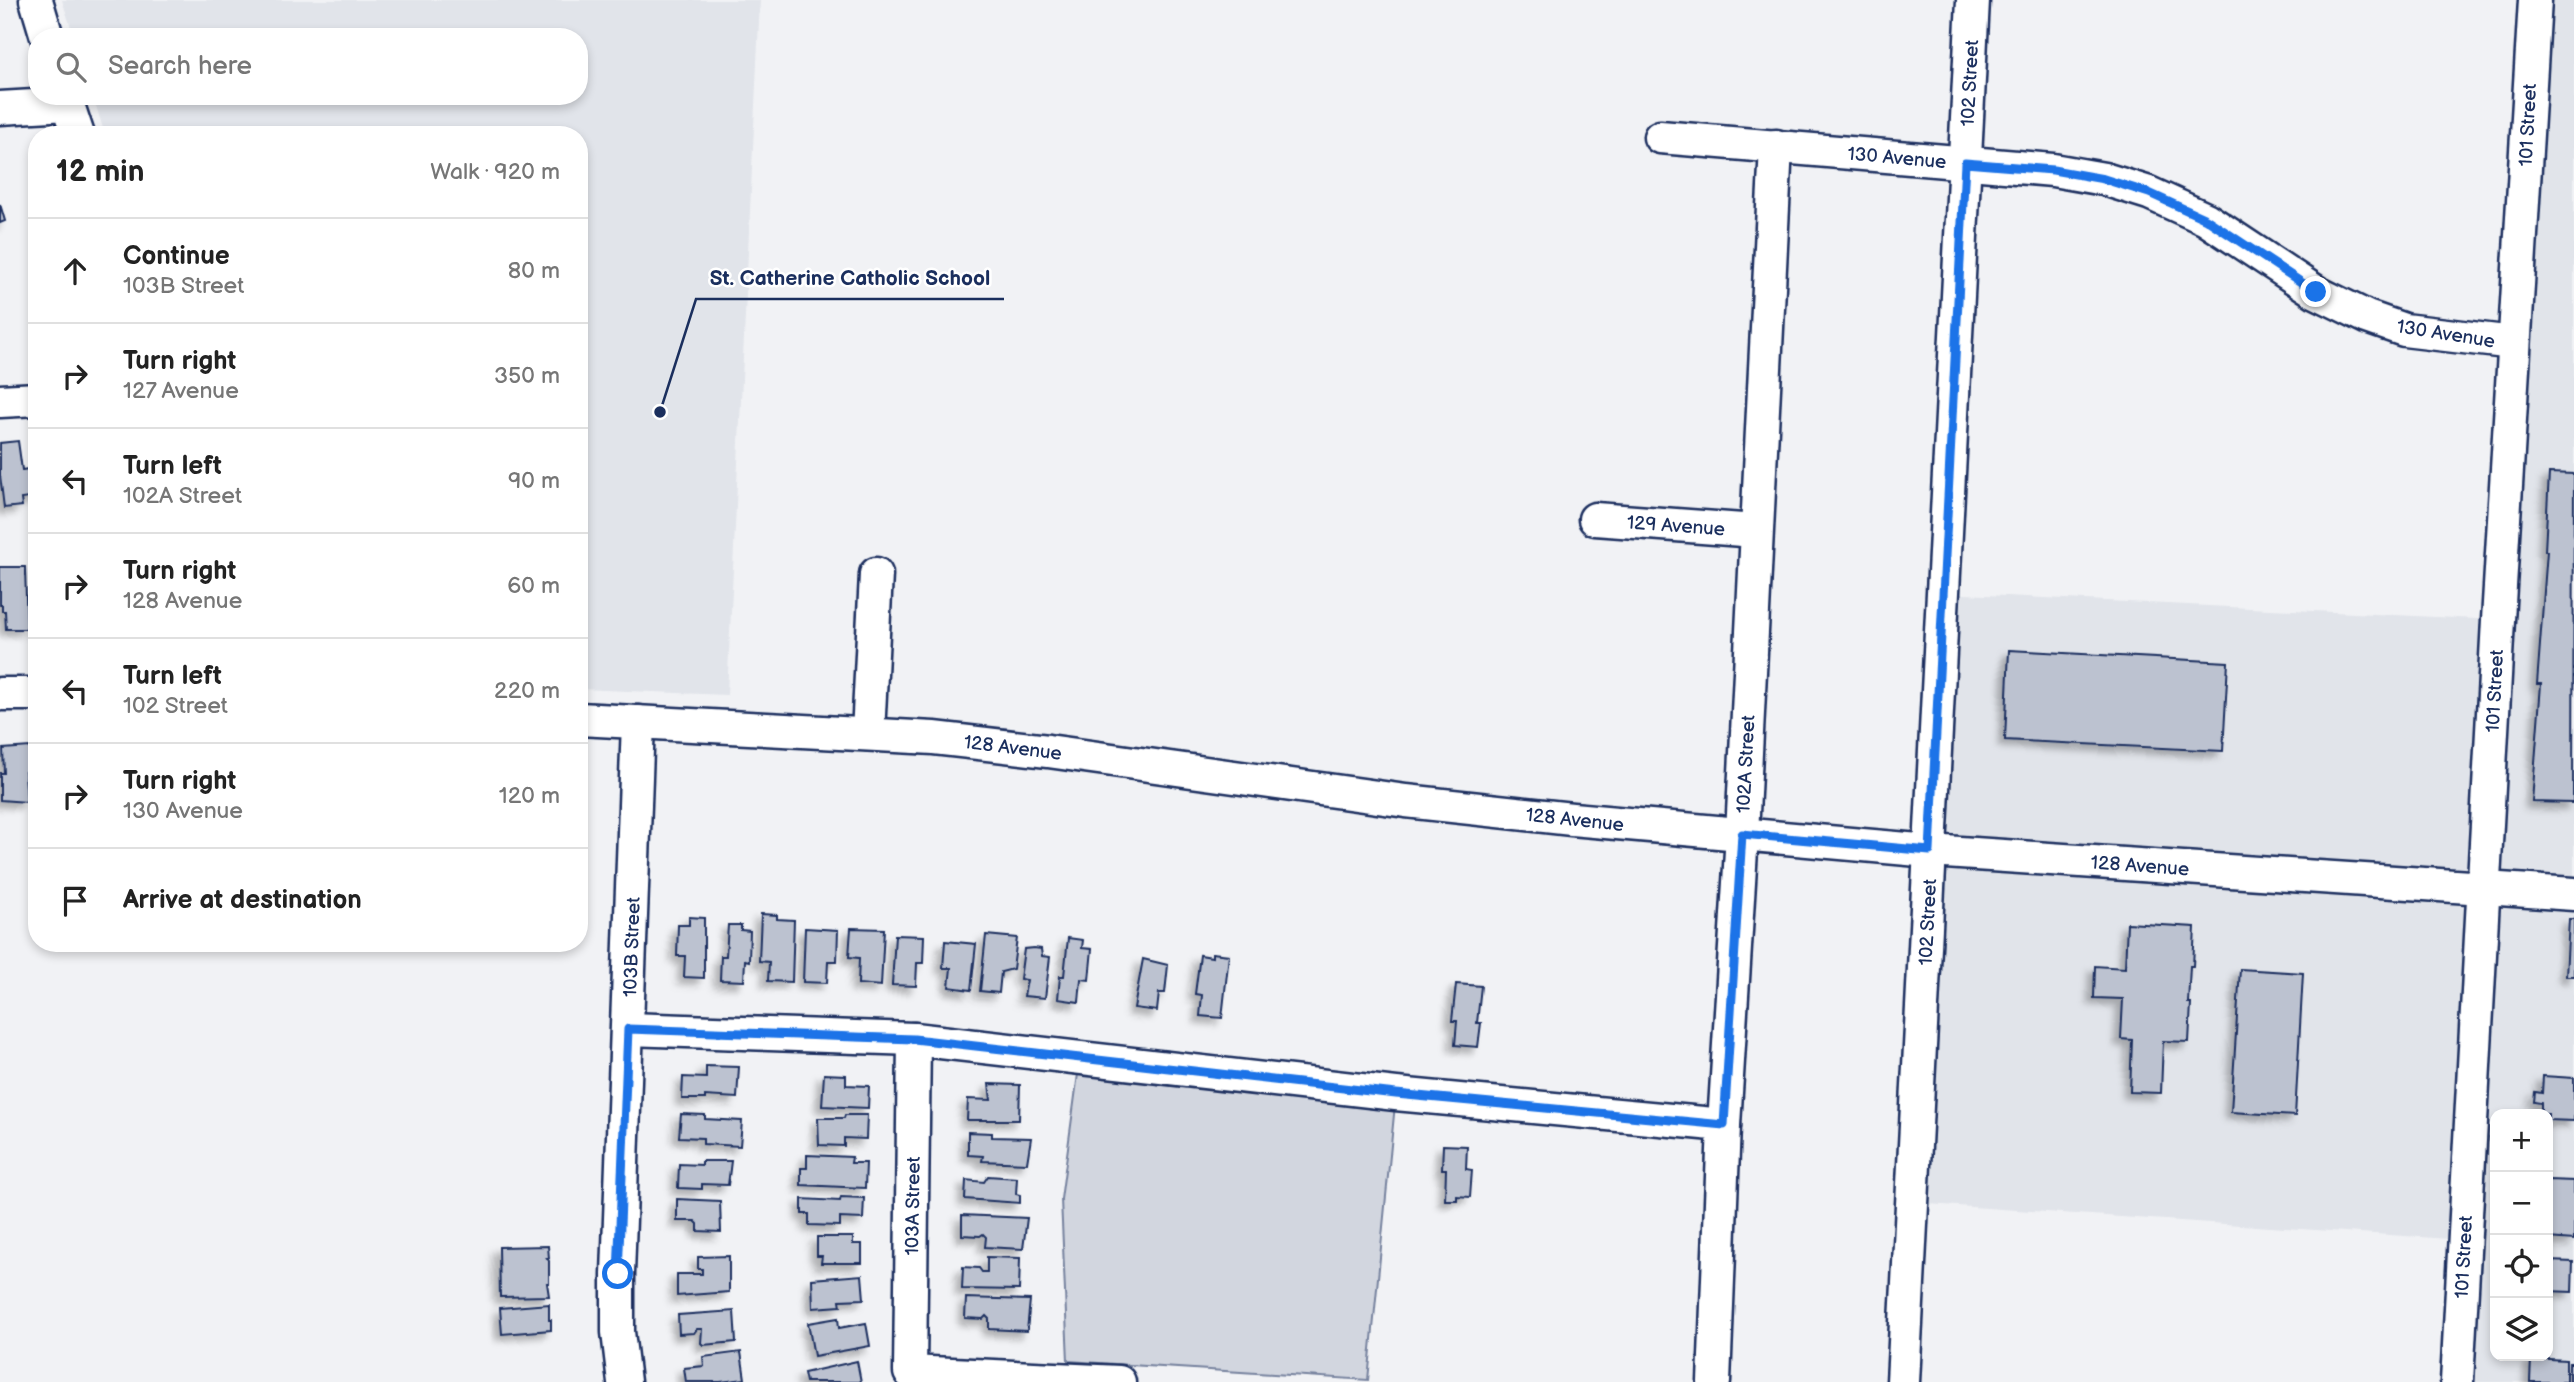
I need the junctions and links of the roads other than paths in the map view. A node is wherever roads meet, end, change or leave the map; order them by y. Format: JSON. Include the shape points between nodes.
{"nodes":[{"id":1,"x":36,"y":0,"type":"edge"},
{"id":2,"x":1973,"y":0,"type":"edge"},
{"id":3,"x":2535,"y":0,"type":"edge"},
{"id":4,"x":44,"y":28,"type":"edge"},
{"id":5,"x":28,"y":105,"type":"edge"},
{"id":6,"x":69,"y":105,"type":"edge"},
{"id":7,"x":0,"y":108,"type":"edge"},
{"id":8,"x":75,"y":126,"type":"edge"},
{"id":9,"x":1660,"y":137,"type":"dead end"},
{"id":10,"x":1776,"y":146,"type":"junction"},
{"id":11,"x":1965,"y":163,"type":"junction"},
{"id":12,"x":2514,"y":343,"type":"junction"},
{"id":13,"x":28,"y":399,"type":"edge"},
{"id":14,"x":0,"y":401,"type":"edge"},
{"id":15,"x":1595,"y":519,"type":"dead end"},
{"id":16,"x":1756,"y":531,"type":"junction"},
{"id":17,"x":876,"y":574,"type":"dead end"},
{"id":18,"x":0,"y":694,"type":"edge"},
{"id":19,"x":28,"y":694,"type":"edge"},
{"id":20,"x":588,"y":719,"type":"edge"},
{"id":21,"x":638,"y":722,"type":"junction"},
{"id":22,"x":868,"y":734,"type":"junction"},
{"id":23,"x":1742,"y":834,"type":"junction"},
{"id":24,"x":1930,"y":851,"type":"junction"},
{"id":25,"x":2483,"y":888,"type":"junction"},
{"id":26,"x":2574,"y":894,"type":"edge"},
{"id":27,"x":628,"y":1029,"type":"junction"},
{"id":28,"x":914,"y":1039,"type":"junction"},
{"id":29,"x":1724,"y":1125,"type":"junction"},
{"id":30,"x":624,"y":1382,"type":"edge"},
{"id":31,"x":1119,"y":1382,"type":"edge"},
{"id":32,"x":1714,"y":1382,"type":"edge"},
{"id":33,"x":1903,"y":1382,"type":"edge"},
{"id":34,"x":2457,"y":1382,"type":"edge"}],
"edges":[{"from":1,"to":4,"type":"street"},
{"from":2,"to":11,"type":"street","name":"102 Street"},
{"from":3,"to":12,"type":"street","name":"101 Street"},
{"from":5,"to":7,"type":"street"},
{"from":6,"to":8,"type":"street"},
{"from":9,"to":10,"type":"street","name":"130 Avenue"},
{"from":10,"to":11,"type":"street","name":"130 Avenue"},
{"from":10,"to":16,"type":"street","name":"102A Street"},
{"from":11,"to":12,"type":"street","name":"130 Avenue","via":[[2053,170],[2149,193],[2206,219],[2316,292],[2367,317],[2404,330]]},
{"from":11,"to":24,"type":"street","name":"102 Street"},
{"from":12,"to":25,"type":"street","name":"101 Street"},
{"from":13,"to":14,"type":"street"},
{"from":15,"to":16,"type":"street","name":"129 Avenue"},
{"from":16,"to":23,"type":"street","name":"102A Street"},
{"from":17,"to":22,"type":"street"},
{"from":18,"to":19,"type":"street"},
{"from":20,"to":21,"type":"street","name":"128 Avenue"},
{"from":21,"to":22,"type":"street","name":"128 Avenue"},
{"from":21,"to":27,"type":"street","name":"103B Street"},
{"from":22,"to":23,"type":"street","name":"128 Avenue","via":[[1048,751],[1572,820]]},
{"from":23,"to":24,"type":"street","name":"128 Avenue"},
{"from":23,"to":29,"type":"street","name":"102A Street"},
{"from":24,"to":25,"type":"street","name":"128 Avenue"},
{"from":24,"to":33,"type":"street","name":"102 Street"},
{"from":25,"to":26,"type":"street","name":"128 Avenue"},
{"from":25,"to":34,"type":"street","name":"101 Street"},
{"from":27,"to":28,"type":"street"},
{"from":27,"to":30,"type":"street","name":"103B Street","via":[[618,1274]]},
{"from":28,"to":29,"type":"street","via":[[1396,1094]]},
{"from":28,"to":31,"type":"street","name":"103A Street","via":[[910,1372]]},
{"from":29,"to":32,"type":"street","name":"102A Street"}]}
